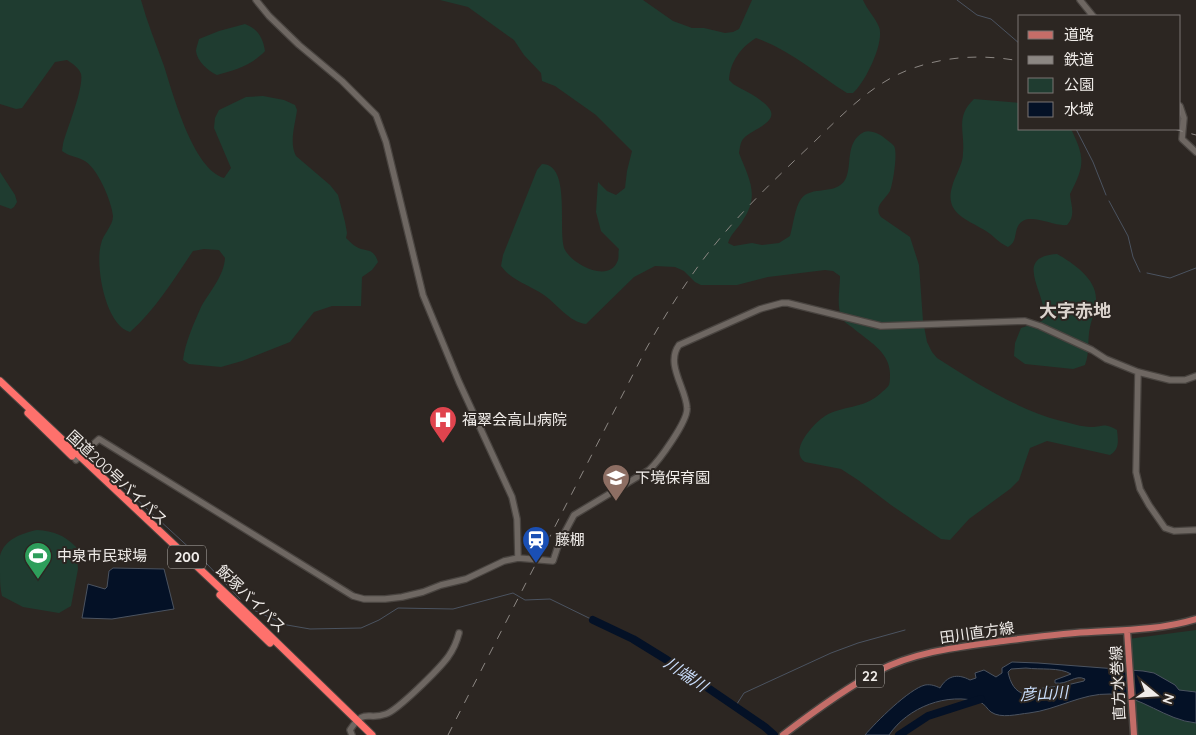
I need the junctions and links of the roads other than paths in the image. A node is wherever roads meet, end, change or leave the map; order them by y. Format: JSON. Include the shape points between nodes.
{"nodes":[{"id":1,"x":256,"y":0,"type":"edge"},
{"id":2,"x":1080,"y":0,"type":"edge"},
{"id":3,"x":1092,"y":15,"type":"edge"},
{"id":4,"x":1181,"y":109,"type":"edge"},
{"id":5,"x":1196,"y":152,"type":"edge"},
{"id":6,"x":1138,"y":372,"type":"junction"},
{"id":7,"x":1196,"y":376,"type":"edge"},
{"id":8,"x":0,"y":381,"type":"edge"},
{"id":9,"x":0,"y":387,"type":"edge"},
{"id":10,"x":78,"y":458,"type":"junction"},
{"id":11,"x":1196,"y":530,"type":"edge"},
{"id":12,"x":518,"y":558,"type":"junction"},
{"id":13,"x":1196,"y":619,"type":"edge"},
{"id":14,"x":1128,"y":632,"type":"junction"},
{"id":15,"x":459,"y":633,"type":"dead end"},
{"id":16,"x":355,"y":722,"type":"junction"},
{"id":17,"x":352,"y":735,"type":"edge"},
{"id":18,"x":366,"y":735,"type":"edge"},
{"id":19,"x":372,"y":735,"type":"edge"},
{"id":20,"x":783,"y":735,"type":"edge"},
{"id":21,"x":1134,"y":735,"type":"edge"}],
"edges":[{"from":1,"to":12,"type":"street","via":[[298,45],[376,115],[386,142],[424,295],[458,382],[508,484],[517,519]]},
{"from":2,"to":3,"type":"street"},
{"from":4,"to":5,"type":"street","via":[[1184,118],[1182,139]]},
{"from":6,"to":7,"type":"street","via":[[1170,380]]},
{"from":6,"to":11,"type":"street","via":[[1136,470],[1140,489],[1165,528]]},
{"from":6,"to":12,"type":"street","via":[[1025,321],[881,326],[788,303],[767,306],[679,345],[673,354],[674,364],[686,399],[687,414],[656,464],[574,515],[553,560]]},
{"from":8,"to":10,"type":"highway","number":"200"},
{"from":9,"to":10,"type":"highway","name":"国道200号バイパス","number":"200"},
{"from":10,"to":12,"type":"street","via":[[99,439],[332,584],[364,599],[423,592]]},
{"from":10,"to":16,"type":"highway","name":"国道200号バイパス","number":"200"},
{"from":13,"to":14,"type":"main road","name":"田川直方線","number":"22"},
{"from":14,"to":20,"type":"main road","name":"田川直方線","number":"22","via":[[1050,635],[970,645],[907,659],[849,688]]},
{"from":14,"to":21,"type":"main road","name":"直方水巻線"},
{"from":15,"to":16,"type":"street","via":[[449,656],[398,705],[385,714],[364,716]]},
{"from":16,"to":17,"type":"street","via":[[350,730]]},
{"from":16,"to":18,"type":"highway","name":"国道200号バイパス","number":"200"},
{"from":16,"to":19,"type":"highway","number":"200"}]}
